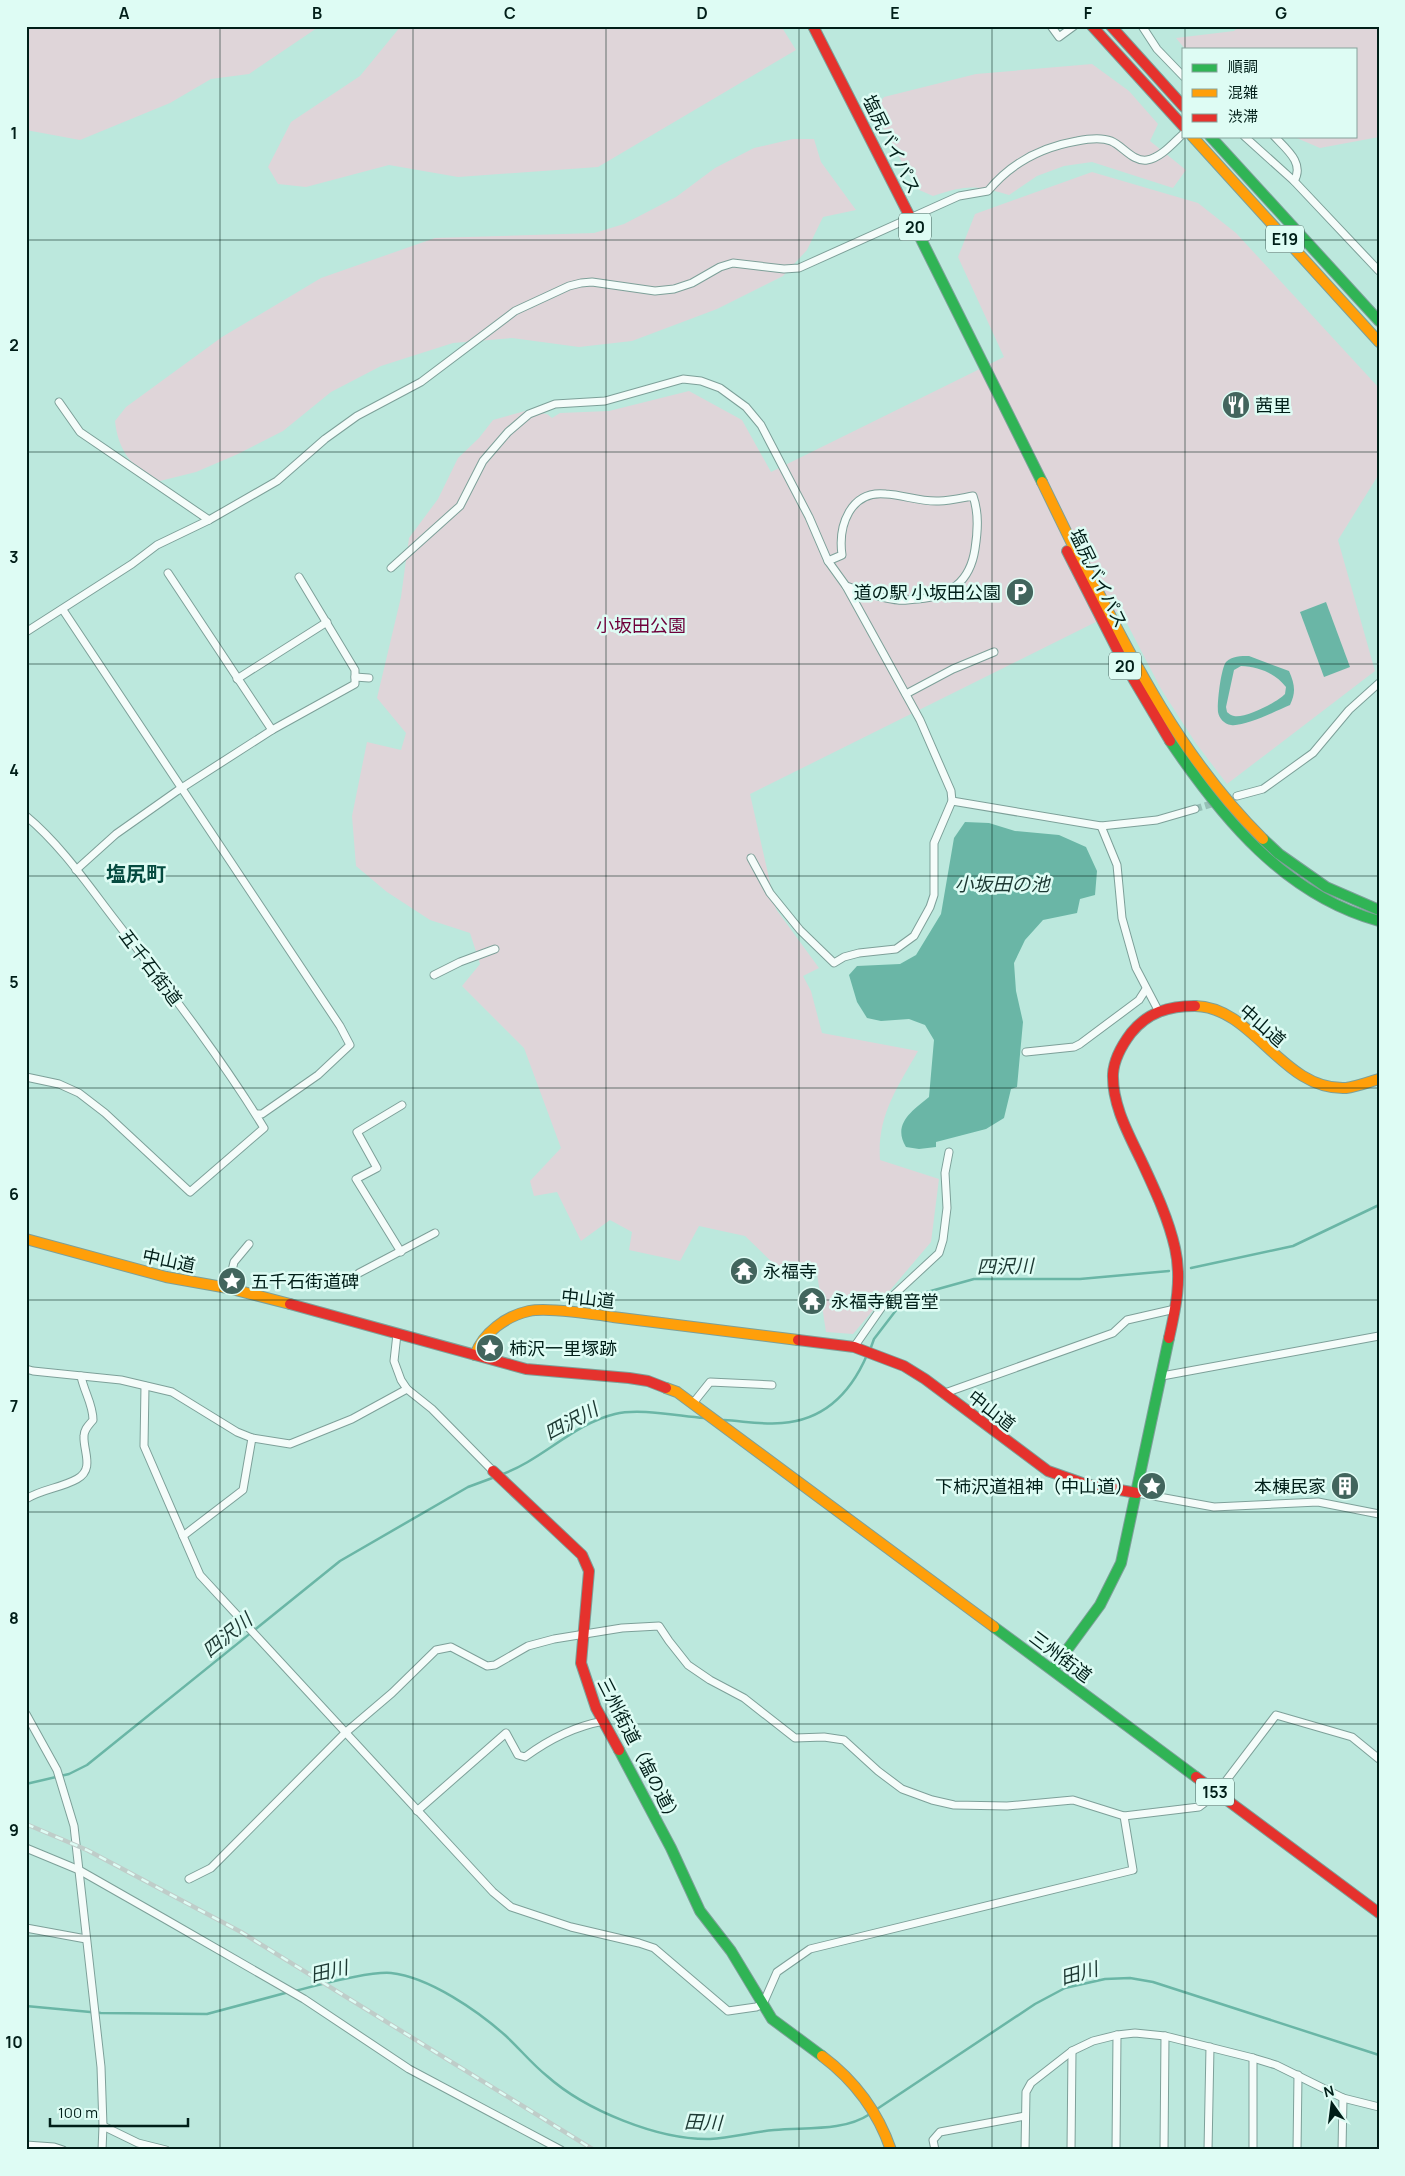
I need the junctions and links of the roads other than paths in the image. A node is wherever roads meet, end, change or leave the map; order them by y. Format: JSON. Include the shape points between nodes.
{"nodes":[{"id":1,"x":813,"y":26,"type":"edge"},
{"id":2,"x":1050,"y":26,"type":"edge"},
{"id":3,"x":1074,"y":26,"type":"edge"},
{"id":4,"x":1092,"y":26,"type":"edge"},
{"id":5,"x":1111,"y":26,"type":"edge"},
{"id":6,"x":1142,"y":26,"type":"edge"},
{"id":7,"x":1182,"y":75,"type":"edge"},
{"id":8,"x":1182,"y":105,"type":"edge"},
{"id":9,"x":1182,"y":125,"type":"edge"},
{"id":10,"x":1182,"y":135,"type":"edge"},
{"id":11,"x":1194,"y":138,"type":"edge"},
{"id":12,"x":1212,"y":138,"type":"edge"},
{"id":13,"x":1246,"y":138,"type":"edge"},
{"id":14,"x":1276,"y":138,"type":"edge"},
{"id":15,"x":1294,"y":181,"type":"junction"},
{"id":16,"x":911,"y":218,"type":"junction"},
{"id":17,"x":1379,"y":271,"type":"edge"},
{"id":18,"x":1379,"y":321,"type":"edge"},
{"id":19,"x":966,"y":332,"type":"junction"},
{"id":20,"x":1379,"y":342,"type":"edge"},
{"id":21,"x":58,"y":402,"type":"dead end"},
{"id":22,"x":209,"y":520,"type":"junction"},
{"id":23,"x":828,"y":561,"type":"junction"},
{"id":24,"x":391,"y":568,"type":"dead end"},
{"id":25,"x":168,"y":572,"type":"dead end"},
{"id":26,"x":299,"y":577,"type":"dead end"},
{"id":27,"x":846,"y":586,"type":"junction"},
{"id":28,"x":63,"y":610,"type":"junction"},
{"id":29,"x":328,"y":622,"type":"junction"},
{"id":30,"x":26,"y":632,"type":"edge"},
{"id":31,"x":994,"y":652,"type":"dead end"},
{"id":32,"x":355,"y":677,"type":"junction"},
{"id":33,"x":370,"y":678,"type":"dead end"},
{"id":34,"x":237,"y":680,"type":"junction"},
{"id":35,"x":1379,"y":683,"type":"edge"},
{"id":36,"x":906,"y":694,"type":"junction"},
{"id":37,"x":272,"y":730,"type":"junction"},
{"id":38,"x":183,"y":789,"type":"junction"},
{"id":39,"x":1237,"y":796,"type":"tunnel mouth"},
{"id":40,"x":952,"y":800,"type":"junction"},
{"id":41,"x":1195,"y":809,"type":"tunnel mouth"},
{"id":42,"x":26,"y":816,"type":"edge"},
{"id":43,"x":1101,"y":826,"type":"junction"},
{"id":44,"x":751,"y":858,"type":"dead end"},
{"id":45,"x":76,"y":870,"type":"junction"},
{"id":46,"x":1379,"y":910,"type":"edge"},
{"id":47,"x":1379,"y":921,"type":"edge"},
{"id":48,"x":495,"y":949,"type":"dead end"},
{"id":49,"x":434,"y":975,"type":"dead end"},
{"id":50,"x":1146,"y":989,"type":"junction"},
{"id":51,"x":1158,"y":1010,"type":"junction"},
{"id":52,"x":1026,"y":1052,"type":"dead end"},
{"id":53,"x":26,"y":1077,"type":"edge"},
{"id":54,"x":1379,"y":1079,"type":"edge"},
{"id":55,"x":402,"y":1105,"type":"dead end"},
{"id":56,"x":256,"y":1114,"type":"junction"},
{"id":57,"x":949,"y":1152,"type":"dead end"},
{"id":58,"x":435,"y":1233,"type":"dead end"},
{"id":59,"x":26,"y":1239,"type":"edge"},
{"id":60,"x":249,"y":1244,"type":"dead end"},
{"id":61,"x":401,"y":1252,"type":"junction"},
{"id":62,"x":358,"y":1273,"type":"dead end"},
{"id":63,"x":228,"y":1288,"type":"junction"},
{"id":64,"x":1175,"y":1309,"type":"junction"},
{"id":65,"x":397,"y":1334,"type":"junction"},
{"id":66,"x":1379,"y":1336,"type":"edge"},
{"id":67,"x":858,"y":1348,"type":"junction"},
{"id":68,"x":476,"y":1355,"type":"junction"},
{"id":69,"x":26,"y":1369,"type":"edge"},
{"id":70,"x":81,"y":1376,"type":"junction"},
{"id":71,"x":1162,"y":1376,"type":"junction"},
{"id":72,"x":772,"y":1385,"type":"dead end"},
{"id":73,"x":144,"y":1386,"type":"junction"},
{"id":74,"x":407,"y":1389,"type":"junction"},
{"id":75,"x":945,"y":1393,"type":"junction"},
{"id":76,"x":698,"y":1405,"type":"junction"},
{"id":77,"x":252,"y":1438,"type":"junction"},
{"id":78,"x":493,"y":1471,"type":"joint"},
{"id":79,"x":1137,"y":1493,"type":"junction"},
{"id":80,"x":26,"y":1499,"type":"edge"},
{"id":81,"x":1379,"y":1514,"type":"edge"},
{"id":82,"x":183,"y":1536,"type":"junction"},
{"id":83,"x":584,"y":1634,"type":"junction"},
{"id":84,"x":1053,"y":1669,"type":"junction"},
{"id":85,"x":26,"y":1714,"type":"edge"},
{"id":86,"x":604,"y":1721,"type":"junction"},
{"id":87,"x":345,"y":1733,"type":"junction"},
{"id":88,"x":1379,"y":1759,"type":"edge"},
{"id":89,"x":1216,"y":1794,"type":"junction"},
{"id":90,"x":417,"y":1811,"type":"junction"},
{"id":91,"x":1124,"y":1816,"type":"junction"},
{"id":92,"x":26,"y":1848,"type":"edge"},
{"id":93,"x":79,"y":1870,"type":"junction"},
{"id":94,"x":189,"y":1879,"type":"dead end"},
{"id":95,"x":1379,"y":1913,"type":"edge"},
{"id":96,"x":26,"y":1928,"type":"edge"},
{"id":97,"x":86,"y":1939,"type":"junction"},
{"id":98,"x":764,"y":2004,"type":"junction"},
{"id":99,"x":1117,"y":2035,"type":"junction"},
{"id":100,"x":1165,"y":2036,"type":"junction"},
{"id":101,"x":1210,"y":2047,"type":"junction"},
{"id":102,"x":1072,"y":2051,"type":"junction"},
{"id":103,"x":1253,"y":2058,"type":"junction"},
{"id":104,"x":1298,"y":2075,"type":"junction"},
{"id":105,"x":1342,"y":2098,"type":"junction"},
{"id":106,"x":1379,"y":2107,"type":"edge"},
{"id":107,"x":1025,"y":2116,"type":"junction"},
{"id":108,"x":103,"y":2126,"type":"junction"},
{"id":109,"x":26,"y":2145,"type":"edge"},
{"id":110,"x":63,"y":2150,"type":"edge"},
{"id":111,"x":102,"y":2150,"type":"edge"},
{"id":112,"x":166,"y":2150,"type":"edge"},
{"id":113,"x":561,"y":2150,"type":"edge"},
{"id":114,"x":891,"y":2150,"type":"edge"},
{"id":115,"x":935,"y":2150,"type":"edge"},
{"id":116,"x":1025,"y":2150,"type":"edge"},
{"id":117,"x":1071,"y":2150,"type":"edge"},
{"id":118,"x":1116,"y":2150,"type":"edge"},
{"id":119,"x":1164,"y":2150,"type":"edge"},
{"id":120,"x":1208,"y":2150,"type":"edge"},
{"id":121,"x":1253,"y":2150,"type":"edge"},
{"id":122,"x":1297,"y":2150,"type":"edge"},
{"id":123,"x":1342,"y":2150,"type":"edge"}],
"edges":[{"from":1,"to":16,"type":"main road","name":"塩尻バイパス","number":"20"},
{"from":2,"to":3,"type":"street","via":[[1059,36]]},
{"from":4,"to":9,"type":"main road"},
{"from":5,"to":8,"type":"main road"},
{"from":6,"to":7,"type":"street","via":[[1157,49]]},
{"from":10,"to":16,"type":"street","via":[[1154,159],[1146,160],[1138,159],[1111,141],[1102,139],[1086,139],[1044,149],[1020,162],[988,191],[959,196]]},
{"from":11,"to":20,"type":"main road","number":"E19"},
{"from":12,"to":18,"type":"main road","number":"E19"},
{"from":13,"to":15,"type":"street"},
{"from":14,"to":15,"type":"street","via":[[1296,162],[1298,170]]},
{"from":15,"to":17,"type":"street"},
{"from":16,"to":19,"type":"main road","name":"塩尻バイパス","number":"20"},
{"from":16,"to":22,"type":"street","via":[[799,268],[733,263],[692,283],[655,291],[592,282],[569,286],[515,312],[420,382],[357,416],[277,481]]},
{"from":19,"to":46,"type":"main road","name":"塩尻バイパス","number":"20","via":[[1141,676],[1189,752],[1240,816],[1282,856],[1318,883],[1350,900]]},
{"from":19,"to":47,"type":"main road","name":"塩尻バイパス","number":"20","via":[[980,374],[1113,643],[1138,691],[1196,781],[1230,822],[1279,870],[1329,903]]},
{"from":21,"to":22,"type":"street","via":[[80,432]]},
{"from":22,"to":28,"type":"street","via":[[157,545]]},
{"from":23,"to":24,"type":"street","via":[[809,517],[761,426],[746,407],[720,388],[683,379],[605,401],[555,404],[529,414],[483,461],[460,506]]},
{"from":23,"to":27,"type":"street"},
{"from":23,"to":27,"type":"street","via":[[842,555],[842,525],[851,508],[865,497],[884,494],[939,501],[973,496],[978,509],[973,564],[961,582],[946,594],[898,600]]},
{"from":25,"to":34,"type":"street"},
{"from":26,"to":29,"type":"street"},
{"from":27,"to":36,"type":"street"},
{"from":28,"to":30,"type":"street"},
{"from":28,"to":38,"type":"street"},
{"from":29,"to":32,"type":"street","via":[[355,670]]},
{"from":29,"to":34,"type":"street"},
{"from":31,"to":36,"type":"street"},
{"from":32,"to":33,"type":"street"},
{"from":32,"to":37,"type":"street","via":[[355,684]]},
{"from":34,"to":37,"type":"street"},
{"from":35,"to":39,"type":"street","via":[[1349,710],[1314,752],[1263,789]]},
{"from":36,"to":40,"type":"street","via":[[946,779]]},
{"from":37,"to":38,"type":"street"},
{"from":38,"to":45,"type":"street","via":[[116,834]]},
{"from":38,"to":56,"type":"street","via":[[350,1045],[318,1075],[262,1114]]},
{"from":40,"to":43,"type":"street"},
{"from":40,"to":44,"type":"street","via":[[934,843],[935,882],[930,906],[914,936],[896,950],[844,957],[834,963],[800,930],[770,892]]},
{"from":41,"to":43,"type":"street","via":[[1157,820]]},
{"from":42,"to":45,"type":"street","name":"五千石街道"},
{"from":43,"to":50,"type":"street","via":[[1118,865],[1122,918],[1136,968]]},
{"from":45,"to":56,"type":"street","name":"五千石街道","via":[[185,1012]]},
{"from":48,"to":49,"type":"street"},
{"from":50,"to":51,"type":"street"},
{"from":50,"to":52,"type":"street","via":[[1139,1000],[1080,1044]]},
{"from":51,"to":54,"type":"main road","name":"中山道","via":[[1185,1004],[1202,1006],[1229,1016],[1285,1065],[1303,1078],[1321,1084],[1353,1088]]},
{"from":51,"to":64,"type":"main road","name":"中山道","via":[[1139,1024],[1121,1045],[1113,1072],[1113,1086],[1123,1122],[1174,1241],[1180,1273]]},
{"from":53,"to":56,"type":"street","name":"五千石街道","via":[[59,1084],[78,1093],[105,1113],[190,1192],[264,1128]]},
{"from":55,"to":61,"type":"street","via":[[357,1132],[377,1168],[356,1179]]},
{"from":57,"to":67,"type":"street","via":[[947,1208],[939,1253],[884,1304]]},
{"from":58,"to":61,"type":"street"},
{"from":59,"to":63,"type":"main road","name":"中山道","number":"153","via":[[166,1277]]},
{"from":60,"to":63,"type":"street","via":[[234,1262]]},
{"from":61,"to":62,"type":"street"},
{"from":63,"to":65,"type":"main road","name":"中山道","number":"153"},
{"from":64,"to":71,"type":"main road","name":"中山道"},
{"from":64,"to":75,"type":"street","via":[[1127,1320],[1112,1333]]},
{"from":65,"to":68,"type":"main road","name":"中山道","number":"153"},
{"from":65,"to":74,"type":"street","name":"三州街道（塩の道）","via":[[394,1361],[400,1380]]},
{"from":66,"to":71,"type":"street"},
{"from":67,"to":68,"type":"main road","name":"中山道","via":[[582,1313],[531,1310],[514,1315],[490,1332]]},
{"from":67,"to":75,"type":"main road","name":"中山道","via":[[904,1366]]},
{"from":68,"to":76,"type":"main road","number":"153","via":[[526,1369],[648,1381],[677,1392]]},
{"from":69,"to":70,"type":"street"},
{"from":70,"to":73,"type":"street"},
{"from":70,"to":80,"type":"street","via":[[94,1420],[86,1428],[84,1437],[87,1468],[77,1479]]},
{"from":71,"to":79,"type":"main road","name":"中山道"},
{"from":72,"to":76,"type":"street","via":[[710,1382]]},
{"from":73,"to":77,"type":"street","via":[[172,1392]]},
{"from":73,"to":82,"type":"street","via":[[144,1446]]},
{"from":74,"to":77,"type":"street","via":[[352,1419],[290,1444]]},
{"from":74,"to":78,"type":"street","name":"三州街道（塩の道）","via":[[432,1409]]},
{"from":75,"to":79,"type":"main road","name":"中山道","via":[[1051,1474]]},
{"from":76,"to":84,"type":"main road","name":"三州街道","number":"153"},
{"from":77,"to":82,"type":"street","via":[[243,1490]]},
{"from":78,"to":83,"type":"main road","name":"三州街道（塩の道）","via":[[585,1560],[589,1579]]},
{"from":79,"to":81,"type":"street","name":"中山道","via":[[1214,1506],[1318,1502]]},
{"from":79,"to":84,"type":"main road","via":[[1116,1574],[1093,1616]]},
{"from":82,"to":87,"type":"street","via":[[200,1575]]},
{"from":83,"to":86,"type":"main road","name":"三州街道（塩の道）","via":[[583,1672]]},
{"from":83,"to":87,"type":"street","via":[[528,1646],[495,1665],[487,1666],[451,1648],[436,1650]]},
{"from":83,"to":91,"type":"street","via":[[659,1626],[688,1664],[744,1698],[794,1738],[844,1740],[878,1772],[902,1789],[932,1800],[954,1806],[1007,1806],[1073,1800]]},
{"from":84,"to":89,"type":"main road","name":"三州街道","number":"153"},
{"from":85,"to":93,"type":"street","via":[[62,1784],[74,1826]]},
{"from":86,"to":90,"type":"street","via":[[585,1725],[538,1747],[525,1757],[518,1755],[506,1733]]},
{"from":86,"to":98,"type":"main road","name":"三州街道（塩の道）","via":[[671,1848],[700,1911],[731,1951]]},
{"from":87,"to":90,"type":"street"},
{"from":87,"to":94,"type":"street","via":[[211,1868]]},
{"from":88,"to":89,"type":"street","via":[[1352,1737],[1276,1715]]},
{"from":89,"to":91,"type":"street","via":[[1199,1807]]},
{"from":89,"to":95,"type":"main road","name":"三州街道","number":"153"},
{"from":90,"to":98,"type":"street","via":[[511,1907],[571,1927],[654,1948],[728,2011]]},
{"from":91,"to":98,"type":"street","via":[[1133,1870],[810,1949],[777,1972]]},
{"from":92,"to":93,"type":"street"},
{"from":93,"to":97,"type":"street"},
{"from":93,"to":113,"type":"street","via":[[284,1987],[409,2069]]},
{"from":96,"to":97,"type":"street"},
{"from":97,"to":108,"type":"street","via":[[101,2067]]},
{"from":98,"to":114,"type":"main road","name":"三州街道（塩の道）","via":[[772,2019],[850,2080],[876,2116]]},
{"from":99,"to":100,"type":"street"},
{"from":99,"to":102,"type":"street"},
{"from":99,"to":118,"type":"street"},
{"from":100,"to":101,"type":"street"},
{"from":100,"to":119,"type":"street"},
{"from":101,"to":103,"type":"street"},
{"from":101,"to":120,"type":"street"},
{"from":102,"to":107,"type":"street","via":[[1031,2083],[1026,2092]]},
{"from":102,"to":117,"type":"street"},
{"from":103,"to":104,"type":"street"},
{"from":103,"to":121,"type":"street"},
{"from":104,"to":105,"type":"street"},
{"from":104,"to":122,"type":"street"},
{"from":105,"to":106,"type":"street"},
{"from":105,"to":123,"type":"street"},
{"from":107,"to":115,"type":"street","via":[[940,2132],[933,2140]]},
{"from":107,"to":116,"type":"street"},
{"from":108,"to":111,"type":"street"},
{"from":108,"to":112,"type":"street","via":[[138,2144]]},
{"from":109,"to":110,"type":"street"}]}
